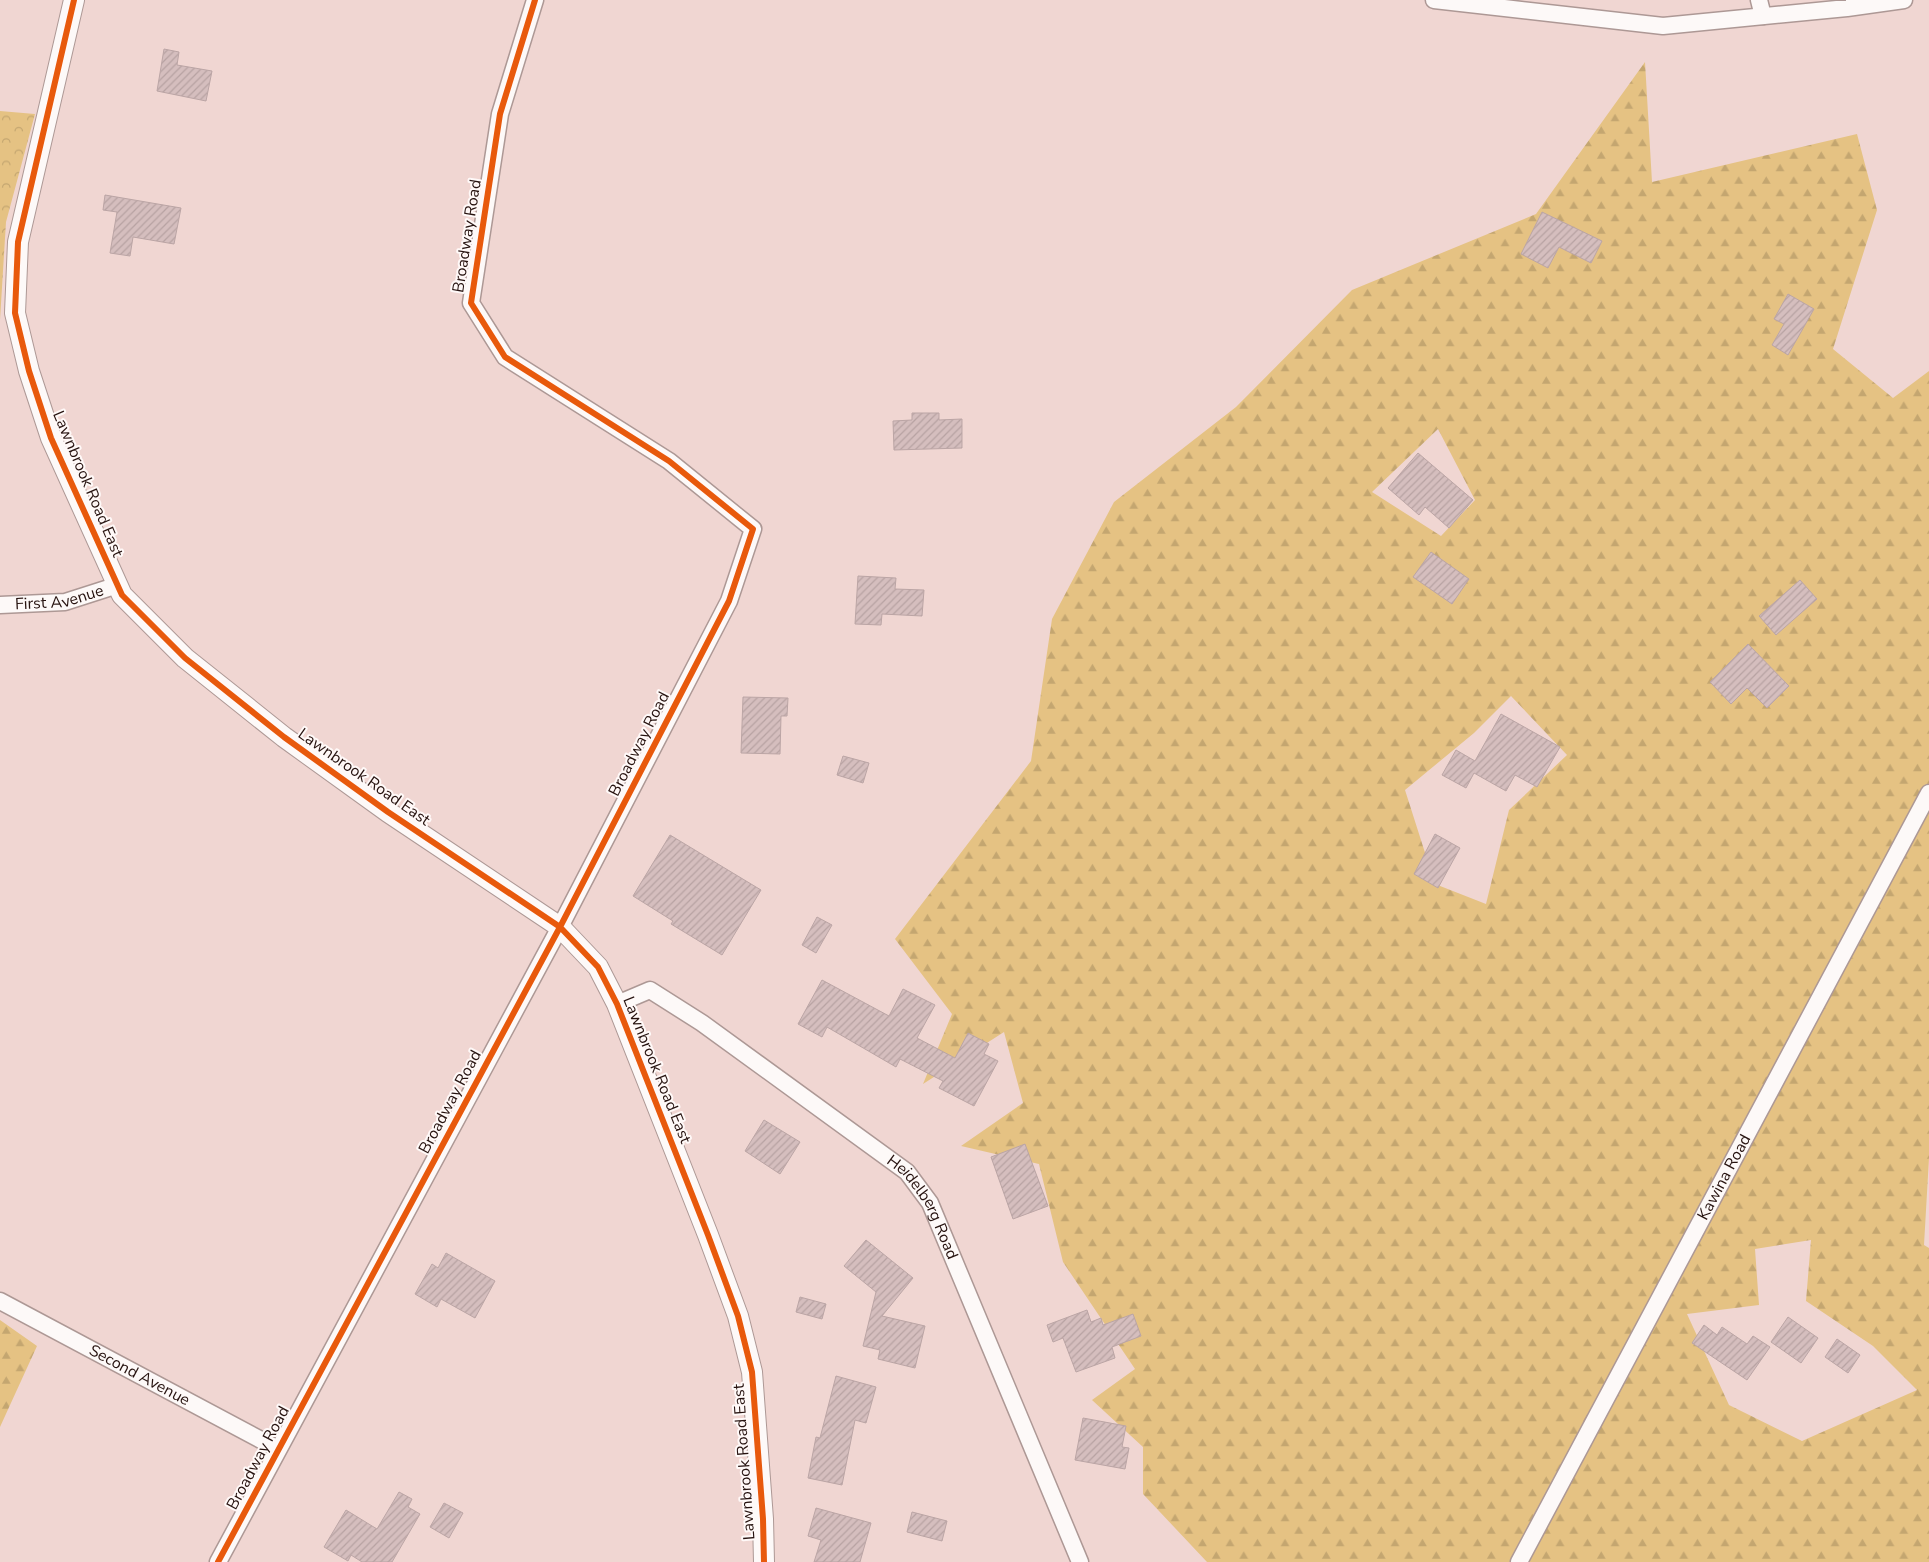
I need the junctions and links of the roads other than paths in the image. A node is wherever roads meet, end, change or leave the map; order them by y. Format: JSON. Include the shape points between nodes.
{"nodes":[{"id":1,"x":74,"y":0,"type":"edge"},
{"id":2,"x":535,"y":0,"type":"edge"},
{"id":3,"x":1434,"y":0,"type":"edge"},
{"id":4,"x":1758,"y":0,"type":"edge"},
{"id":5,"x":1904,"y":0,"type":"edge"},
{"id":6,"x":1763,"y":16,"type":"junction"},
{"id":7,"x":118,"y":586,"type":"junction"},
{"id":8,"x":0,"y":605,"type":"edge"},
{"id":9,"x":1929,"y":792,"type":"edge"},
{"id":10,"x":560,"y":927,"type":"junction"},
{"id":11,"x":617,"y":1004,"type":"junction"},
{"id":12,"x":0,"y":1301,"type":"edge"},
{"id":13,"x":278,"y":1449,"type":"junction"},
{"id":14,"x":218,"y":1562,"type":"edge"},
{"id":15,"x":764,"y":1562,"type":"edge"},
{"id":16,"x":1080,"y":1562,"type":"edge"},
{"id":17,"x":1519,"y":1562,"type":"edge"}],
"edges":[{"from":1,"to":7,"type":"street","name":"Lawnbrook Road East","via":[[18,242],[15,313],[29,371],[51,438]]},
{"from":2,"to":10,"type":"street","name":"Broadway Road","via":[[500,114],[471,304],[505,357],[669,462],[753,528],[729,601]]},
{"from":3,"to":6,"type":"street","via":[[1663,26]]},
{"from":4,"to":6,"type":"street"},
{"from":5,"to":6,"type":"street"},
{"from":7,"to":8,"type":"street","name":"First Avenue","via":[[66,602]]},
{"from":7,"to":10,"type":"street","name":"Lawnbrook Road East","via":[[122,595],[185,658],[284,737],[388,812]]},
{"from":9,"to":17,"type":"street","name":"Kawina Road"},
{"from":10,"to":11,"type":"street","name":"Lawnbrook Road East","via":[[598,967]]},
{"from":10,"to":13,"type":"street","name":"Broadway Road"},
{"from":11,"to":15,"type":"street","name":"Lawnbrook Road East","via":[[738,1316],[752,1372]]},
{"from":11,"to":16,"type":"street","name":"Heidelberg Road","via":[[650,990],[702,1022],[906,1172],[930,1204]]},
{"from":12,"to":13,"type":"street","name":"Second Avenue"},
{"from":13,"to":14,"type":"street","name":"Broadway Road"}]}
